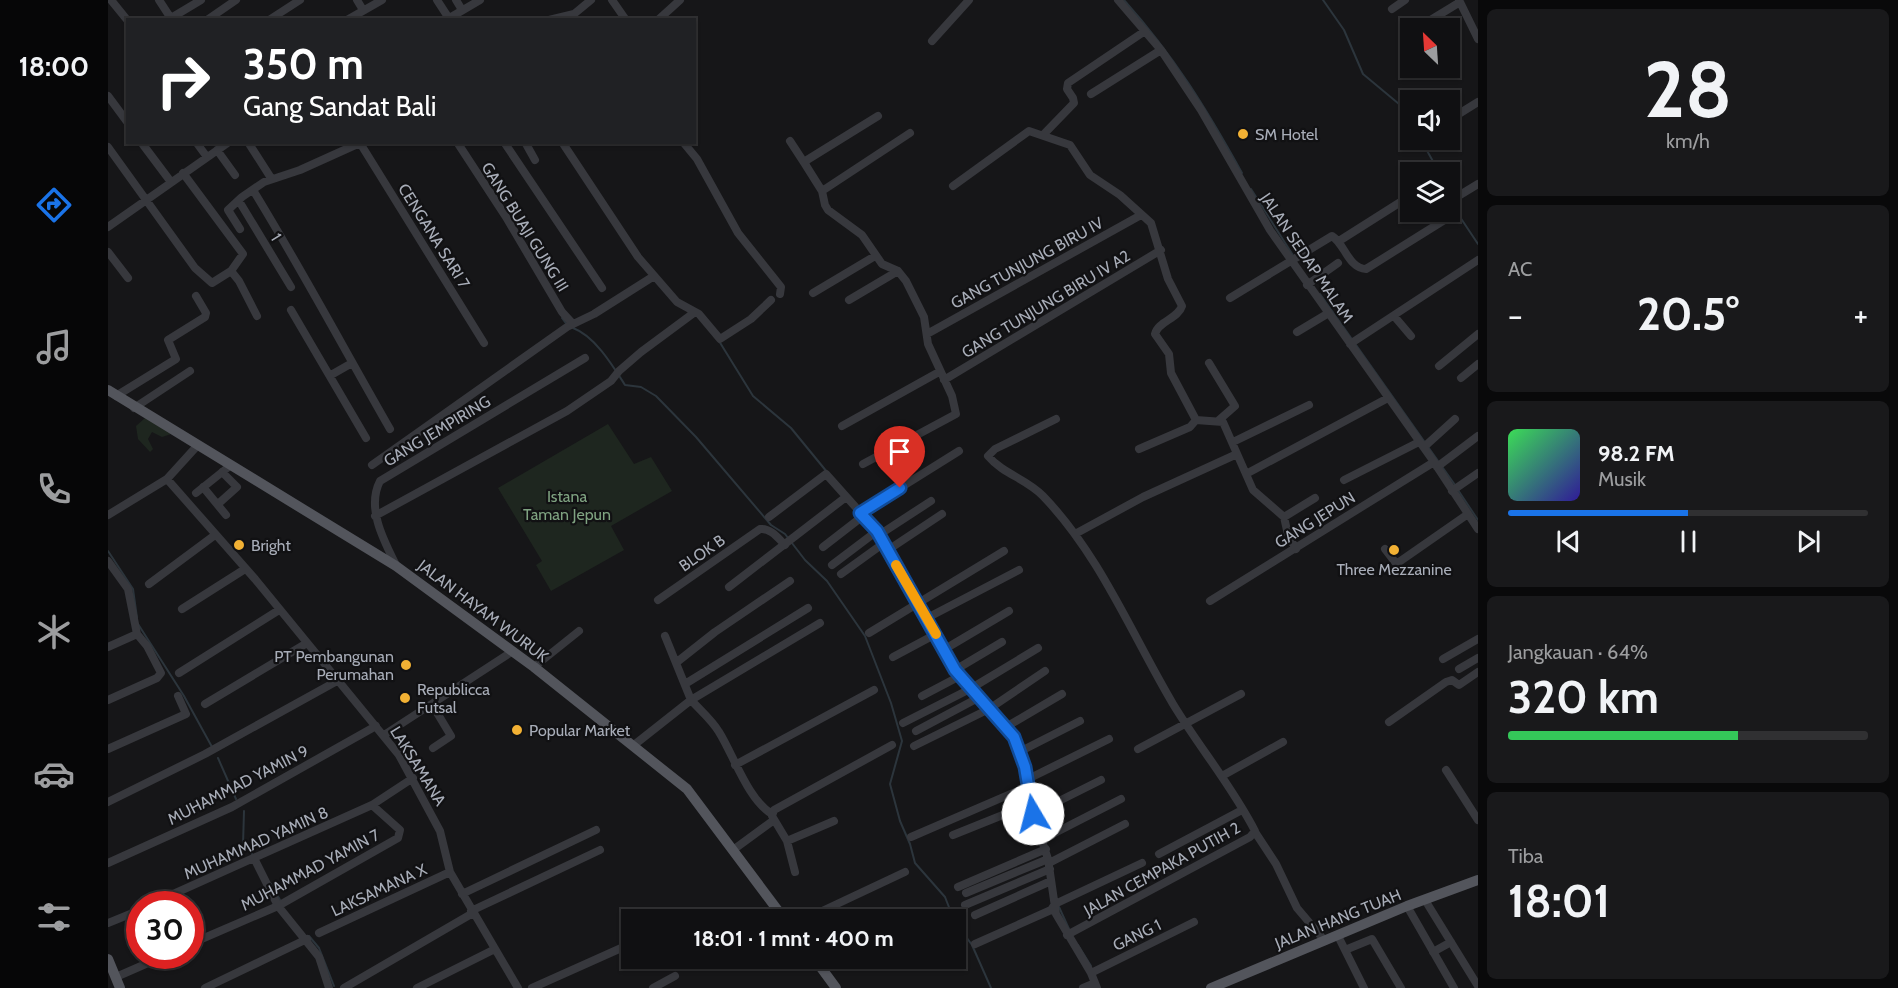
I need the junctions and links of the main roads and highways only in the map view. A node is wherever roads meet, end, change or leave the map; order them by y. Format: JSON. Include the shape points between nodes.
{"nodes":[{"id":1,"x":112,"y":393,"type":"edge"},
{"id":2,"x":1478,"y":880,"type":"edge"},
{"id":3,"x":776,"y":909,"type":"edge"},
{"id":4,"x":108,"y":959,"type":"edge"},
{"id":5,"x":822,"y":969,"type":"edge"},
{"id":6,"x":120,"y":988,"type":"edge"},
{"id":7,"x":836,"y":988,"type":"edge"},
{"id":8,"x":1211,"y":988,"type":"edge"}],
"edges":[{"from":1,"to":3,"type":"main road","name":"JALAN HAYAM WURUK","via":[[227,469],[396,566],[534,667],[687,789]]},
{"from":2,"to":8,"type":"main road","name":"JALAN HANG TUAH"},
{"from":4,"to":6,"type":"main road"},
{"from":5,"to":7,"type":"main road"}]}
